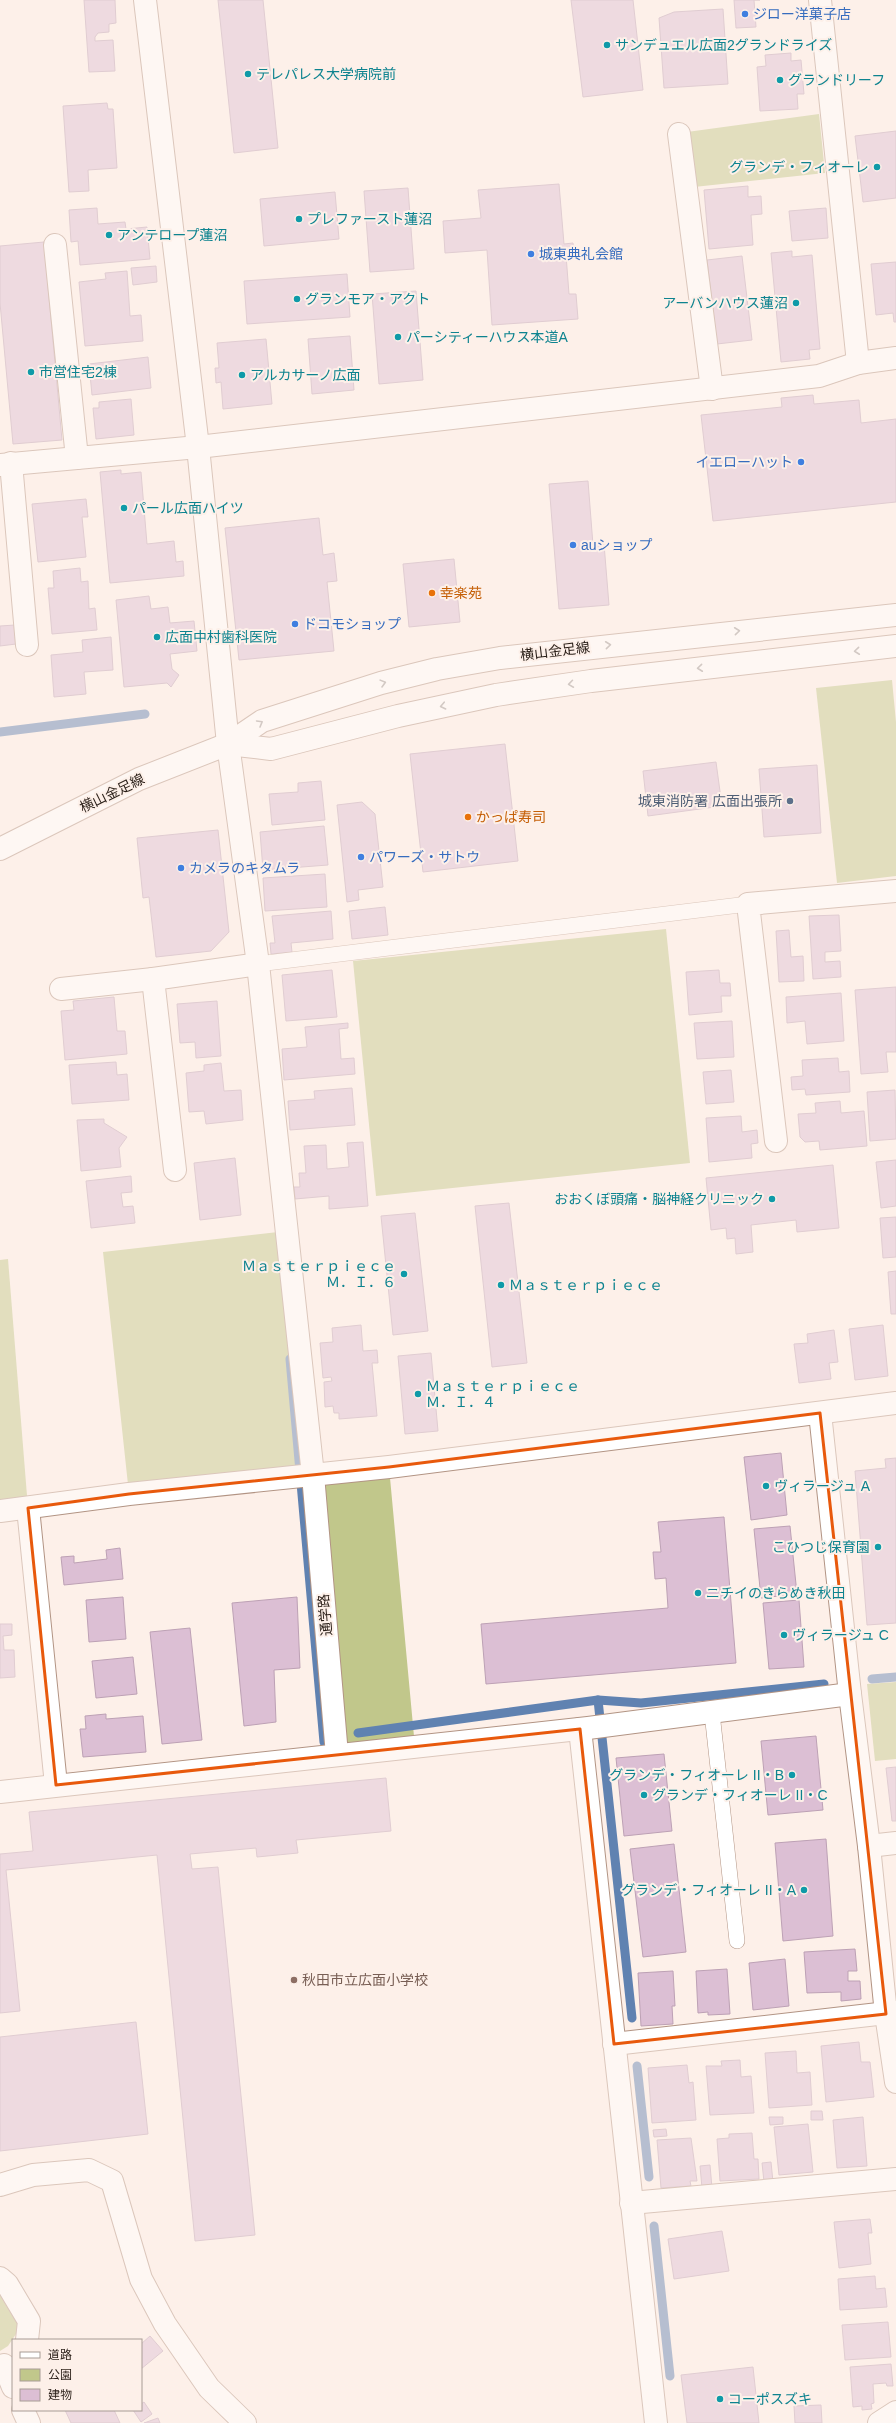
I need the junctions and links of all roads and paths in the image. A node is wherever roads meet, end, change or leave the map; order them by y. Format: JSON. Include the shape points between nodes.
{"nodes":[{"id":1,"x":145,"y":0,"type":"edge"},
{"id":2,"x":820,"y":0,"type":"edge"},
{"id":3,"x":679,"y":134,"type":"dead end"},
{"id":4,"x":55,"y":245,"type":"dead end"},
{"id":5,"x":896,"y":358,"type":"edge"},
{"id":6,"x":858,"y":362,"type":"junction"},
{"id":7,"x":712,"y":389,"type":"junction"},
{"id":8,"x":198,"y":447,"type":"junction"},
{"id":9,"x":77,"y":458,"type":"junction"},
{"id":10,"x":6,"y":464,"type":"edge"},
{"id":11,"x":896,"y":614,"type":"edge"},
{"id":12,"x":27,"y":645,"type":"dead end"},
{"id":13,"x":896,"y":646,"type":"edge"},
{"id":14,"x":228,"y":744,"type":"junction"},
{"id":15,"x":0,"y":849,"type":"edge"},
{"id":16,"x":896,"y":891,"type":"edge"},
{"id":17,"x":748,"y":904,"type":"junction"},
{"id":18,"x":251,"y":965,"type":"junction"},
{"id":19,"x":153,"y":979,"type":"junction"},
{"id":20,"x":61,"y":989,"type":"dead end"},
{"id":21,"x":776,"y":1141,"type":"dead end"},
{"id":22,"x":175,"y":1170,"type":"dead end"},
{"id":23,"x":896,"y":1403,"type":"edge"},
{"id":24,"x":820,"y":1413,"type":"junction"},
{"id":25,"x":312,"y":1475,"type":"junction"},
{"id":26,"x":28,"y":1508,"type":"junction"},
{"id":27,"x":0,"y":1511,"type":"edge"},
{"id":28,"x":850,"y":1694,"type":"junction"},
{"id":29,"x":712,"y":1713,"type":"junction"},
{"id":30,"x":584,"y":1729,"type":"junction"},
{"id":31,"x":337,"y":1755,"type":"junction"},
{"id":32,"x":56,"y":1785,"type":"junction"},
{"id":33,"x":0,"y":1792,"type":"edge"},
{"id":34,"x":896,"y":1843,"type":"edge"},
{"id":35,"x":869,"y":1846,"type":"junction"},
{"id":36,"x":737,"y":1941,"type":"dead end"},
{"id":37,"x":891,"y":2013,"type":"edge"},
{"id":38,"x":614,"y":2044,"type":"junction"},
{"id":39,"x":896,"y":2082,"type":"edge"},
{"id":40,"x":896,"y":2179,"type":"edge"},
{"id":41,"x":0,"y":2184,"type":"edge"},
{"id":42,"x":631,"y":2204,"type":"junction"},
{"id":43,"x":0,"y":2278,"type":"edge"},
{"id":44,"x":27,"y":2339,"type":"edge"},
{"id":45,"x":6,"y":2363,"type":"edge"},
{"id":46,"x":12,"y":2384,"type":"edge"},
{"id":47,"x":23,"y":2411,"type":"edge"},
{"id":48,"x":896,"y":2412,"type":"edge"},
{"id":49,"x":29,"y":2423,"type":"edge"},
{"id":50,"x":245,"y":2423,"type":"edge"},
{"id":51,"x":656,"y":2423,"type":"edge"},
{"id":52,"x":879,"y":2423,"type":"edge"}],
"edges":[{"from":1,"to":8,"type":"street","name":"通学路"},
{"from":2,"to":6,"type":"street"},
{"from":3,"to":7,"type":"street"},
{"from":4,"to":9,"type":"street"},
{"from":5,"to":6,"type":"street"},
{"from":6,"to":7,"type":"street","via":[[819,376]]},
{"from":7,"to":8,"type":"street"},
{"from":8,"to":9,"type":"street"},
{"from":8,"to":14,"type":"street","name":"通学路"},
{"from":9,"to":10,"type":"street"},
{"from":10,"to":12,"type":"street"},
{"from":14,"to":11,"type":"street","name":"横山金足線","one_way":true,"via":[[262,721],[381,683],[437,669],[589,647]]},
{"from":13,"to":14,"type":"street","name":"横山金足線","one_way":true,"via":[[591,681],[496,695],[398,716],[271,749]]},
{"from":14,"to":15,"type":"street","name":"横山金足線","via":[[139,779]]},
{"from":14,"to":18,"type":"street","name":"通学路"},
{"from":16,"to":17,"type":"street"},
{"from":17,"to":18,"type":"lane"},
{"from":17,"to":21,"type":"street"},
{"from":18,"to":19,"type":"street"},
{"from":18,"to":25,"type":"street","name":"通学路"},
{"from":19,"to":20,"type":"street"},
{"from":19,"to":22,"type":"street"},
{"from":23,"to":24,"type":"street"},
{"from":24,"to":25,"type":"street"},
{"from":24,"to":28,"type":"street"},
{"from":25,"to":26,"type":"street","via":[[130,1494]]},
{"from":25,"to":31,"type":"street","name":"通学路"},
{"from":26,"to":27,"type":"street"},
{"from":26,"to":32,"type":"street"},
{"from":28,"to":29,"type":"street"},
{"from":28,"to":35,"type":"street"},
{"from":29,"to":30,"type":"street"},
{"from":29,"to":36,"type":"lane"},
{"from":30,"to":31,"type":"street"},
{"from":30,"to":38,"type":"street"},
{"from":31,"to":32,"type":"street"},
{"from":32,"to":33,"type":"street"},
{"from":34,"to":35,"type":"street"},
{"from":35,"to":37,"type":"street"},
{"from":37,"to":38,"type":"street"},
{"from":37,"to":39,"type":"street"},
{"from":38,"to":42,"type":"street"},
{"from":40,"to":42,"type":"street"},
{"from":41,"to":50,"type":"street","via":[[33,2176],[89,2170],[112,2181],[140,2279],[165,2324],[209,2388]]},
{"from":42,"to":51,"type":"street"},
{"from":43,"to":44,"type":"street","via":[[7,2284],[29,2321]]},
{"from":45,"to":46,"type":"street"},
{"from":47,"to":49,"type":"street"},
{"from":48,"to":52,"type":"street"}]}
